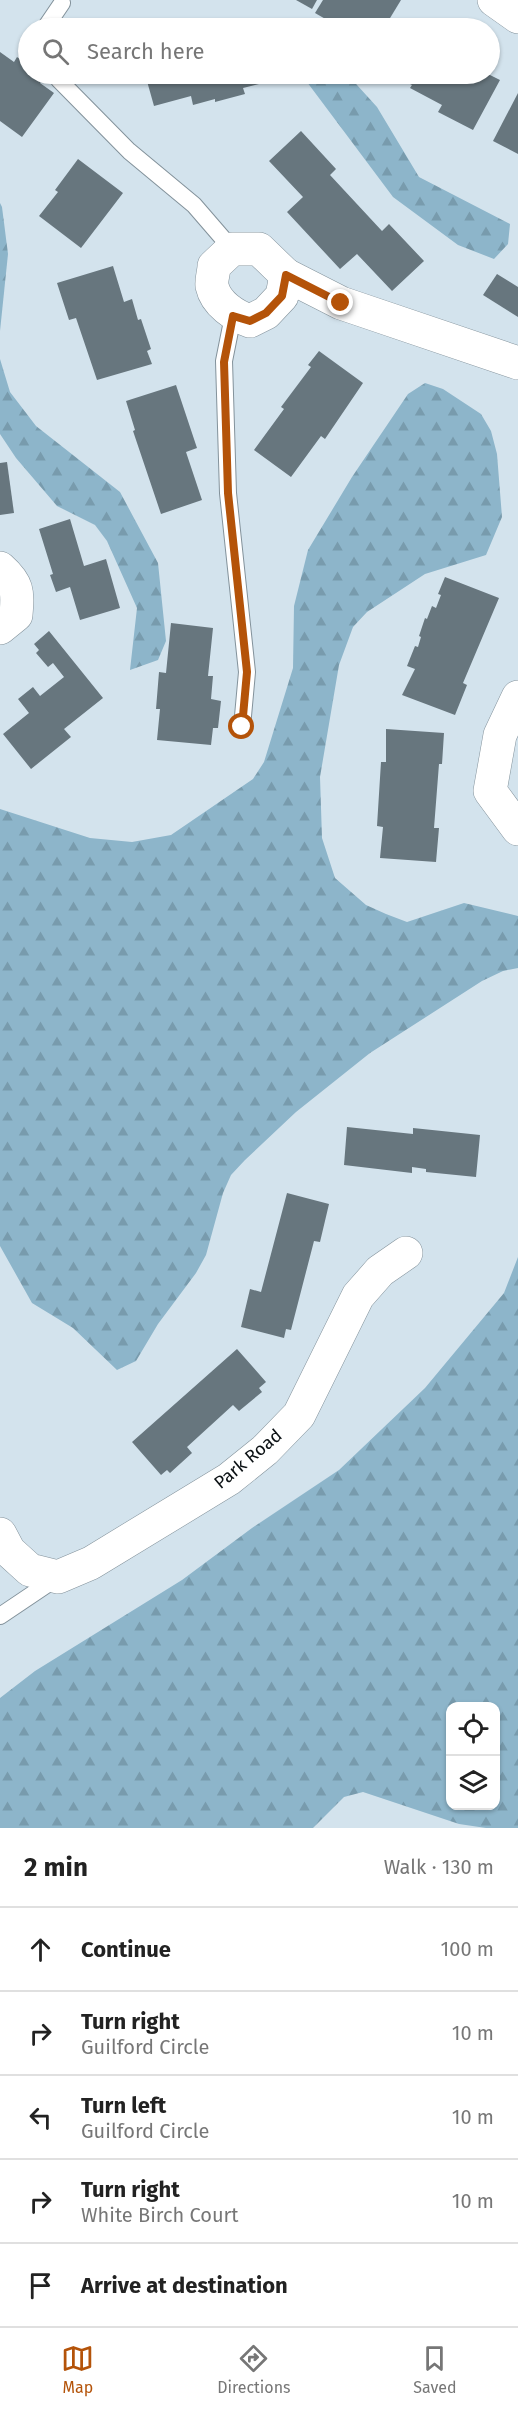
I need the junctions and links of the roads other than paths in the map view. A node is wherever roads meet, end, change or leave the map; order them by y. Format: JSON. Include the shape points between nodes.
{"nodes":[{"id":1,"x":494,"y":0,"type":"edge"},
{"id":2,"x":62,"y":3,"type":"dead end"},
{"id":3,"x":518,"y":17,"type":"edge"},
{"id":4,"x":52,"y":18,"type":"edge"},
{"id":5,"x":63,"y":84,"type":"edge"},
{"id":6,"x":232,"y":249,"type":"junction"},
{"id":7,"x":286,"y":275,"type":"junction"},
{"id":8,"x":233,"y":316,"type":"junction"},
{"id":9,"x":517,"y":371,"type":"edge"},
{"id":10,"x":0,"y":568,"type":"edge"},
{"id":11,"x":0,"y":628,"type":"edge"},
{"id":12,"x":518,"y":697,"type":"edge"},
{"id":13,"x":242,"y":727,"type":"dead end"},
{"id":14,"x":518,"y":829,"type":"edge"},
{"id":15,"x":406,"y":1253,"type":"dead end"},
{"id":16,"x":0,"y":1534,"type":"edge"},
{"id":17,"x":58,"y":1577,"type":"junction"},
{"id":18,"x":0,"y":1616,"type":"edge"}],
"edges":[{"from":1,"to":3,"type":"street"},
{"from":2,"to":4,"type":"lane"},
{"from":5,"to":6,"type":"lane","via":[[129,151],[194,205]]},
{"from":6,"to":7,"type":"street","via":[[259,249]]},
{"from":6,"to":8,"type":"street","via":[[214,266],[212,286]]},
{"from":7,"to":8,"type":"street","via":[[282,296],[266,313],[250,321]]},
{"from":7,"to":9,"type":"street","via":[[341,303]]},
{"from":8,"to":13,"type":"lane","via":[[224,362],[228,493],[247,672]]},
{"from":10,"to":11,"type":"street","via":[[15,581],[18,600],[16,615]]},
{"from":12,"to":14,"type":"street","via":[[500,735],[490,791]]},
{"from":15,"to":17,"type":"street","name":"Park Road","via":[[380,1271],[358,1296],[299,1415],[265,1450],[229,1479],[92,1563]]},
{"from":16,"to":17,"type":"street","via":[[9,1551],[30,1570]]},
{"from":17,"to":18,"type":"lane"}]}
